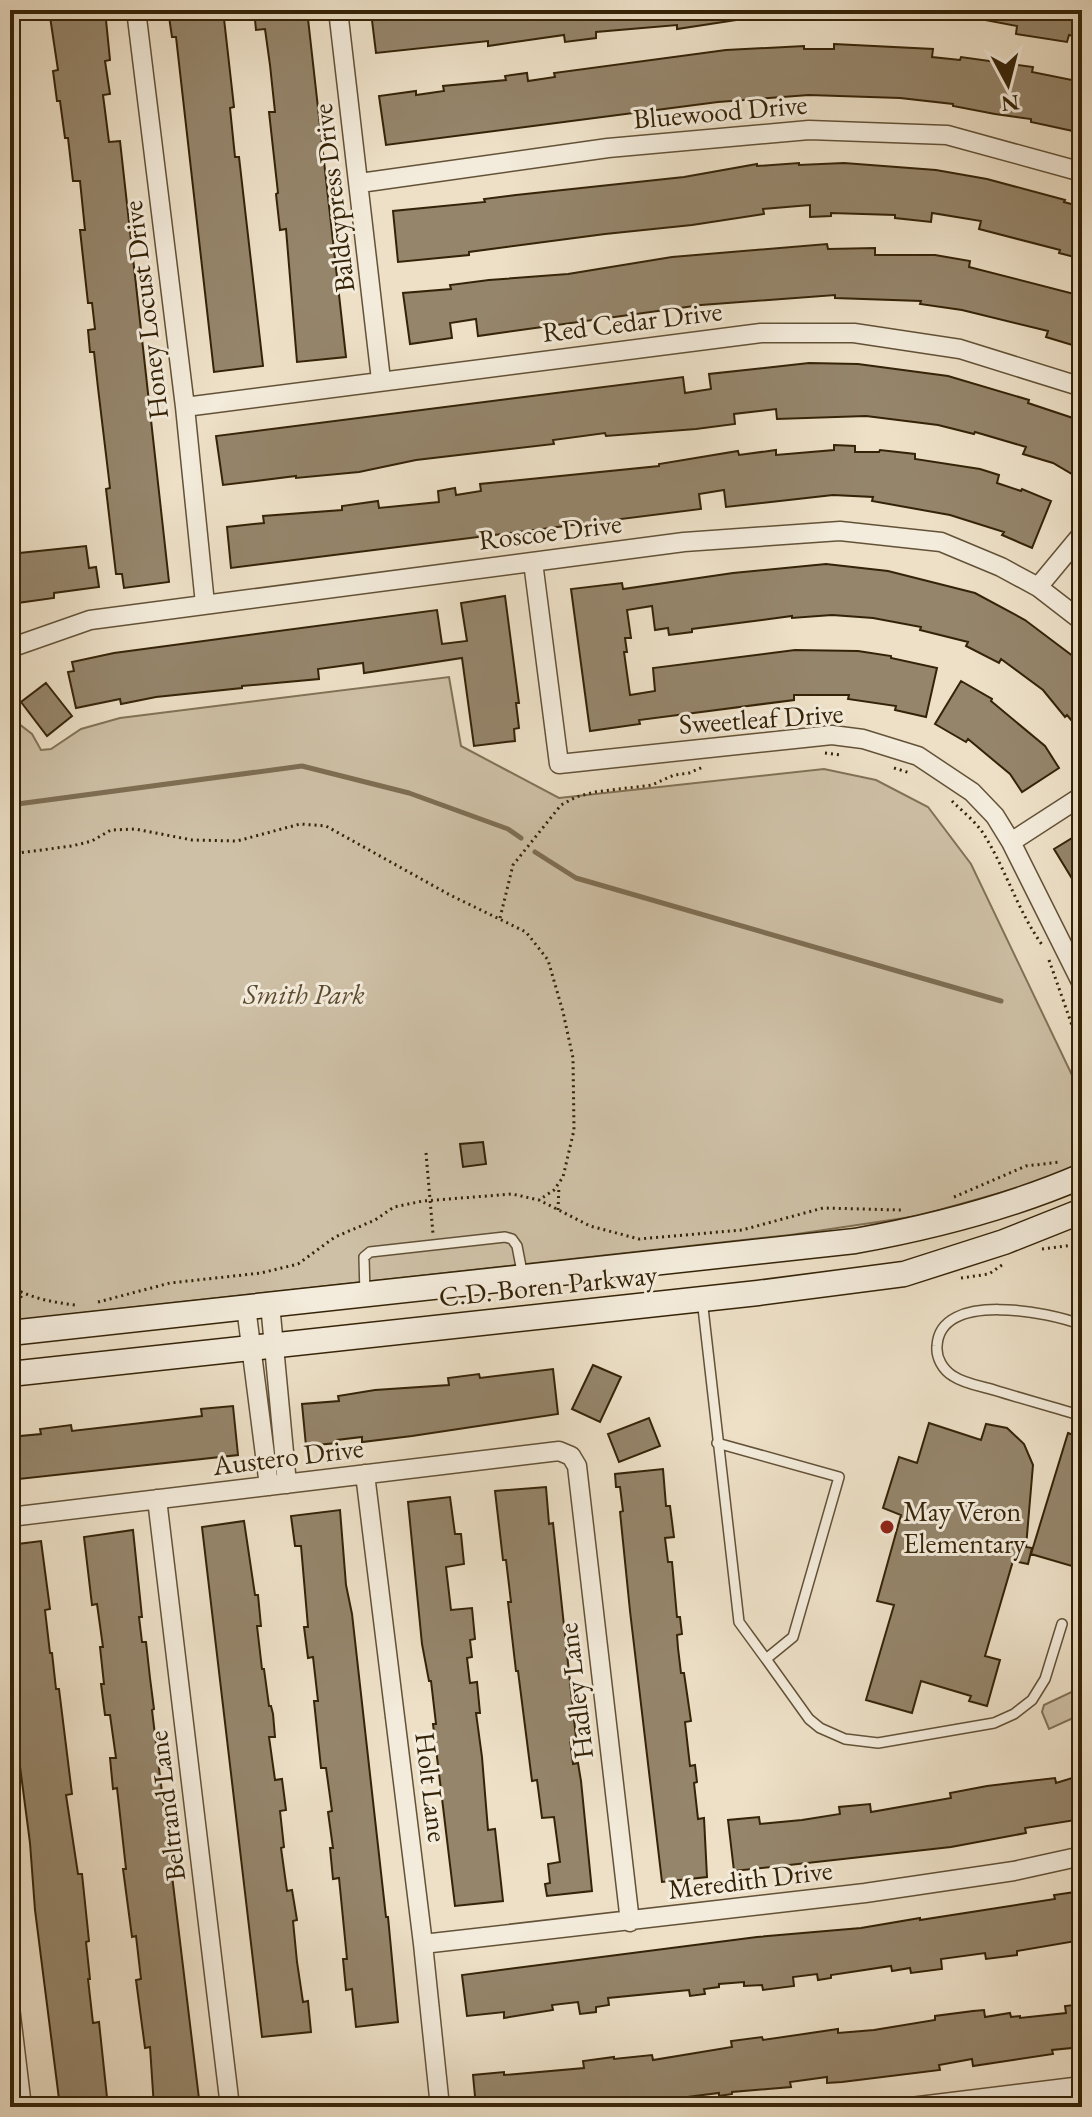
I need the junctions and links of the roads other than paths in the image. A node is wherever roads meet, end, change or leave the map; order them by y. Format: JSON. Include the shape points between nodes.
{"nodes":[{"id":1,"x":136,"y":10,"type":"edge"},
{"id":2,"x":338,"y":10,"type":"edge"},
{"id":3,"x":1082,"y":172,"type":"edge"},
{"id":4,"x":360,"y":183,"type":"junction"},
{"id":5,"x":381,"y":380,"type":"junction"},
{"id":6,"x":1082,"y":387,"type":"edge"},
{"id":7,"x":185,"y":407,"type":"junction"},
{"id":8,"x":1082,"y":534,"type":"edge"},
{"id":9,"x":533,"y":562,"type":"junction"},
{"id":10,"x":1038,"y":587,"type":"junction"},
{"id":11,"x":205,"y":604,"type":"junction"},
{"id":12,"x":1082,"y":621,"type":"edge"},
{"id":13,"x":10,"y":648,"type":"edge"},
{"id":14,"x":1082,"y":796,"type":"edge"},
{"id":15,"x":1011,"y":842,"type":"junction"},
{"id":16,"x":1082,"y":984,"type":"edge"},
{"id":17,"x":1073,"y":1169,"type":"edge"},
{"id":18,"x":1082,"y":1211,"type":"edge"},
{"id":19,"x":702,"y":1258,"type":"junction"},
{"id":20,"x":523,"y":1277,"type":"junction"},
{"id":21,"x":365,"y":1294,"type":"junction"},
{"id":22,"x":702,"y":1299,"type":"junction"},
{"id":23,"x":258,"y":1306,"type":"junction"},
{"id":24,"x":1082,"y":1325,"type":"edge"},
{"id":25,"x":10,"y":1333,"type":"edge"},
{"id":26,"x":262,"y":1346,"type":"junction"},
{"id":27,"x":10,"y":1374,"type":"edge"},
{"id":28,"x":1082,"y":1416,"type":"edge"},
{"id":29,"x":717,"y":1443,"type":"junction"},
{"id":30,"x":571,"y":1456,"type":"joint"},
{"id":31,"x":365,"y":1474,"type":"junction"},
{"id":32,"x":278,"y":1485,"type":"junction"},
{"id":33,"x":157,"y":1499,"type":"junction"},
{"id":34,"x":10,"y":1517,"type":"edge"},
{"id":35,"x":1062,"y":1624,"type":"dead end"},
{"id":36,"x":766,"y":1659,"type":"junction"},
{"id":37,"x":1082,"y":1856,"type":"edge"},
{"id":38,"x":630,"y":1922,"type":"junction"},
{"id":39,"x":423,"y":1944,"type":"junction"},
{"id":40,"x":10,"y":2007,"type":"edge"},
{"id":41,"x":1082,"y":2086,"type":"edge"},
{"id":42,"x":965,"y":2104,"type":"edge"},
{"id":43,"x":22,"y":2107,"type":"edge"},
{"id":44,"x":230,"y":2107,"type":"edge"},
{"id":45,"x":440,"y":2107,"type":"edge"},
{"id":46,"x":911,"y":2107,"type":"edge"}],
"edges":[{"from":1,"to":7,"type":"street","name":"Honey Locust Drive"},
{"from":2,"to":4,"type":"street","name":"Baldcypress Drive"},
{"from":3,"to":4,"type":"street","name":"Bluewood Drive","via":[[947,135],[809,130],[608,148]]},
{"from":4,"to":5,"type":"street","name":"Baldcypress Drive"},
{"from":5,"to":6,"type":"street","name":"Red Cedar Drive","via":[[761,333],[854,333],[960,349]]},
{"from":5,"to":7,"type":"street","name":"Red Cedar Drive"},
{"from":7,"to":11,"type":"street","name":"Honey Locust Drive"},
{"from":8,"to":10,"type":"street"},
{"from":9,"to":10,"type":"street","name":"Roscoe Drive","via":[[684,542],[840,531],[941,542]]},
{"from":9,"to":11,"type":"street","name":"Roscoe Drive"},
{"from":9,"to":15,"type":"street","name":"Sweetleaf Drive","via":[[559,764],[832,735],[863,739],[918,756],[972,792]]},
{"from":10,"to":12,"type":"street","name":"Roscoe Drive"},
{"from":11,"to":13,"type":"street","name":"Roscoe Drive","via":[[90,620]]},
{"from":14,"to":15,"type":"street"},
{"from":15,"to":16,"type":"street","name":"Sweetleaf Drive"},
{"from":17,"to":19,"type":"street","name":"C.D. Boren Parkway","via":[[1054,1188],[946,1222],[889,1235]]},
{"from":18,"to":22,"type":"street","name":"C.D. Boren Parkway","via":[[904,1274]]},
{"from":19,"to":20,"type":"street","name":"C.D. Boren Parkway"},
{"from":19,"to":22,"type":"street"},
{"from":20,"to":21,"type":"street","name":"C.D. Boren Parkway"},
{"from":20,"to":21,"type":"lane","via":[[517,1246],[505,1237],[370,1252],[363,1264]]},
{"from":21,"to":23,"type":"street","name":"C.D. Boren Parkway"},
{"from":22,"to":26,"type":"street","name":"C.D. Boren Parkway"},
{"from":22,"to":29,"type":"lane"},
{"from":23,"to":25,"type":"street","name":"C.D. Boren Parkway"},
{"from":23,"to":26,"type":"street"},
{"from":24,"to":28,"type":"lane","via":[[1030,1312],[963,1314],[944,1326],[937,1349],[941,1364],[960,1380]]},
{"from":26,"to":27,"type":"street","name":"C.D. Boren Parkway"},
{"from":26,"to":32,"type":"street"},
{"from":29,"to":36,"type":"lane","via":[[739,1622]]},
{"from":29,"to":36,"type":"lane","via":[[839,1477],[793,1637]]},
{"from":30,"to":31,"type":"street","name":"Austero Drive","via":[[559,1451]]},
{"from":30,"to":38,"type":"street","name":"Hadley Lane","via":[[577,1466]]},
{"from":31,"to":32,"type":"street","name":"Austero Drive"},
{"from":31,"to":39,"type":"street","name":"Holt Lane"},
{"from":32,"to":33,"type":"street","name":"Austero Drive"},
{"from":33,"to":34,"type":"street","name":"Austero Drive"},
{"from":33,"to":44,"type":"street","name":"Beltrand Lane"},
{"from":35,"to":36,"type":"lane","via":[[1045,1679],[1032,1700],[1014,1714],[994,1723],[878,1743],[845,1739],[820,1728]]},
{"from":37,"to":38,"type":"street","name":"Meredith Drive","via":[[865,1893]]},
{"from":38,"to":39,"type":"street","name":"Meredith Drive"},
{"from":39,"to":45,"type":"street","name":"Holt Lane"},
{"from":40,"to":43,"type":"street"},
{"from":41,"to":42,"type":"street"},
{"from":42,"to":46,"type":"street"}]}
